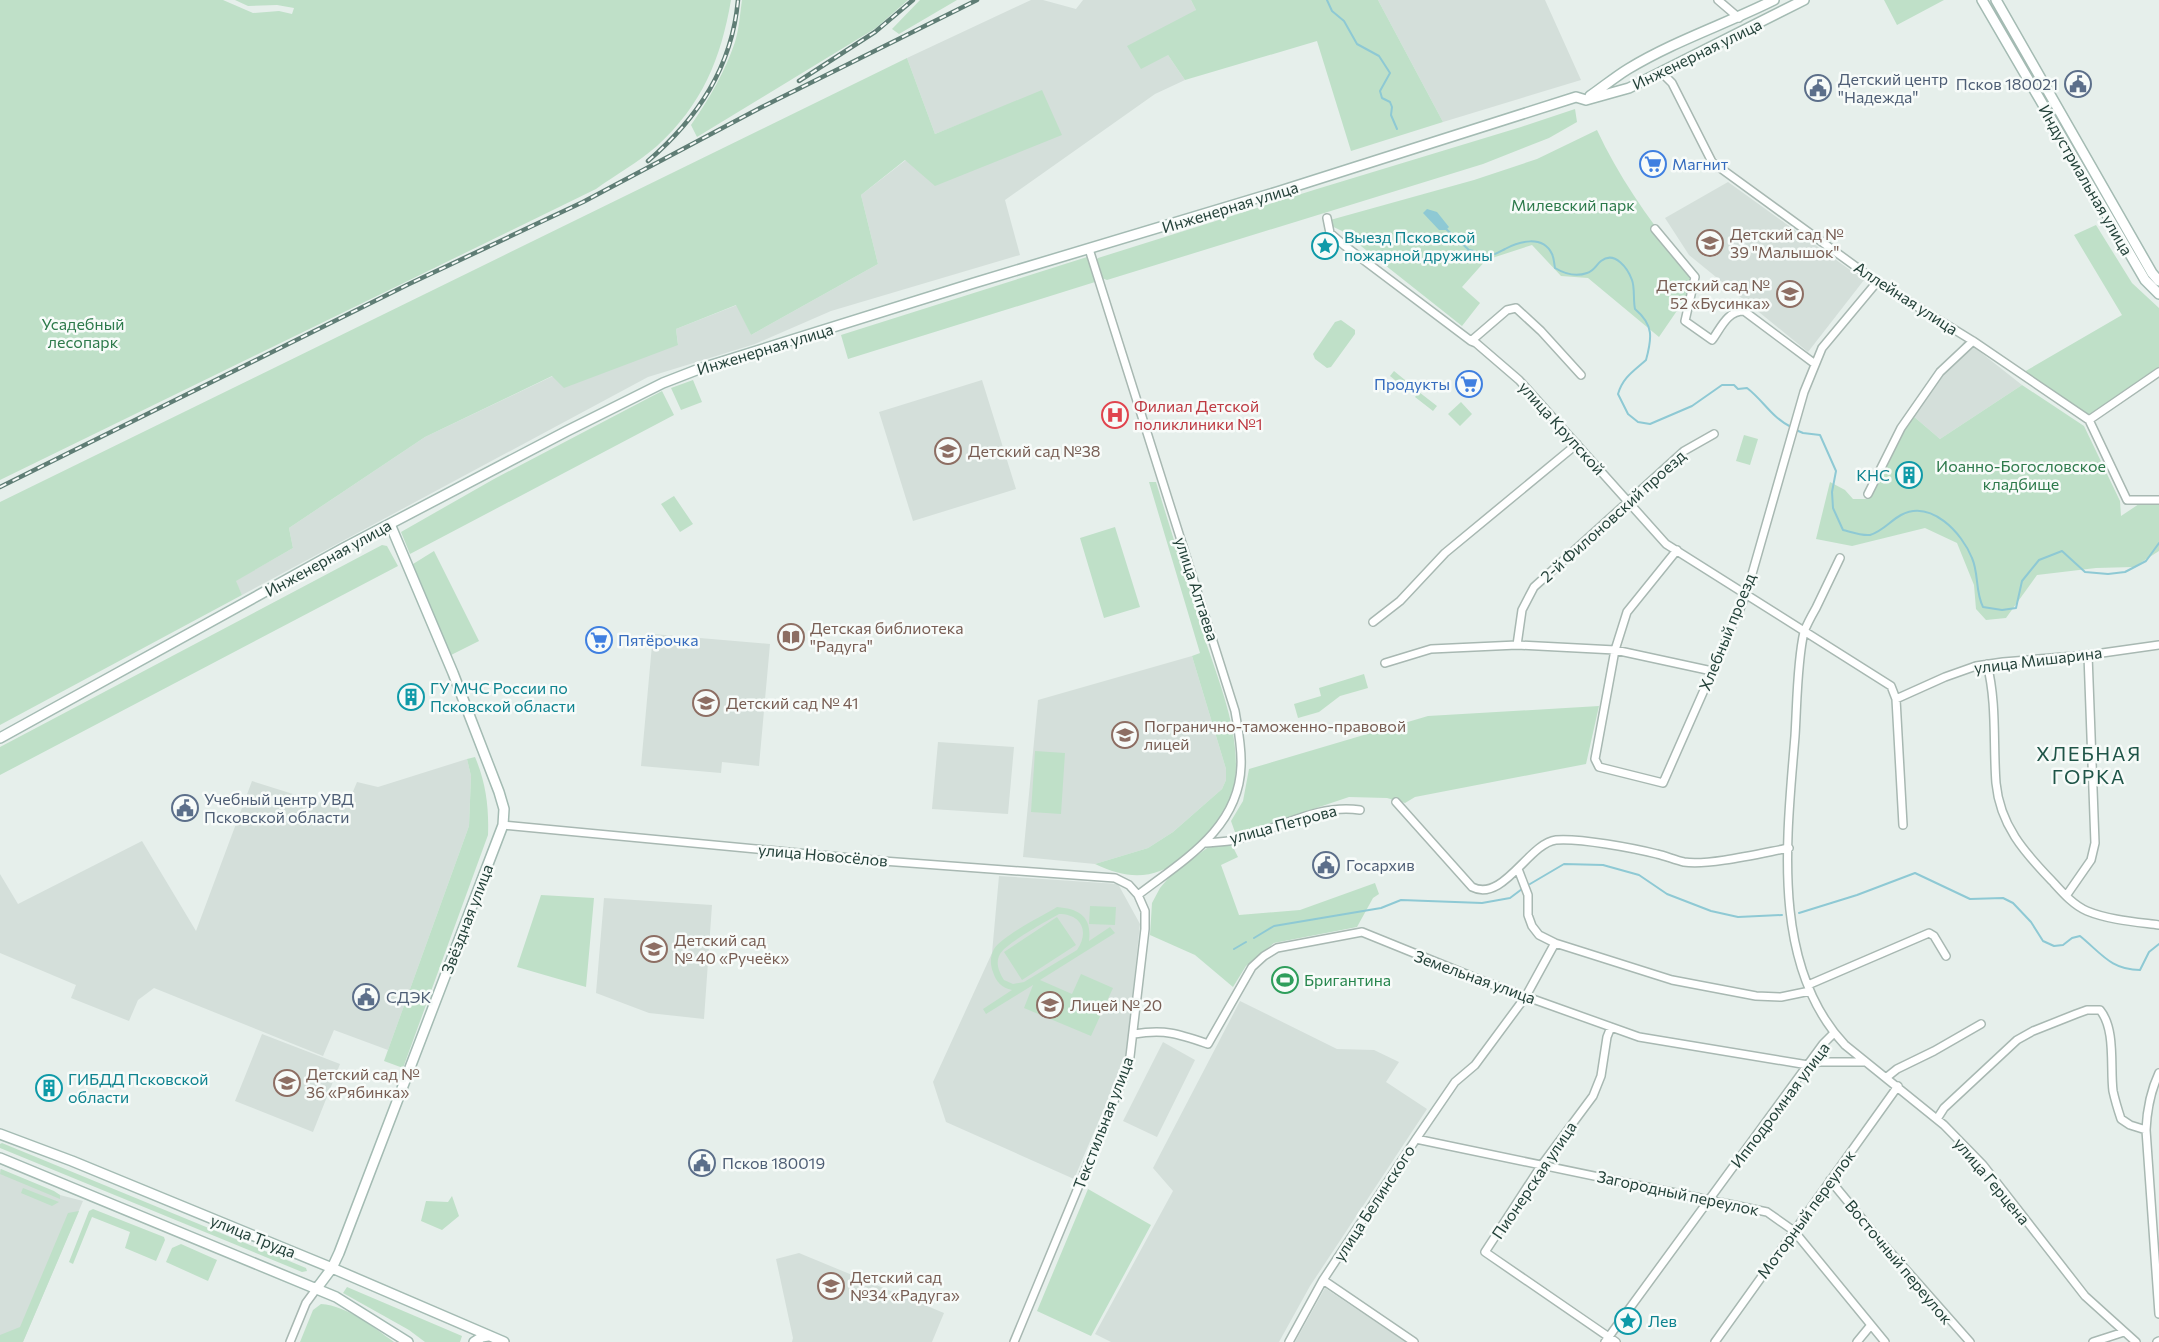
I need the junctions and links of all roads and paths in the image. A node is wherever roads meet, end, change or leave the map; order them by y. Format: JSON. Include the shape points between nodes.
{"nodes":[{"id":1,"x":1718,"y":0,"type":"edge"},
{"id":2,"x":1774,"y":0,"type":"edge"},
{"id":3,"x":1804,"y":0,"type":"edge"},
{"id":4,"x":1982,"y":0,"type":"edge"},
{"id":5,"x":1996,"y":0,"type":"edge"},
{"id":6,"x":1739,"y":18,"type":"junction"},
{"id":7,"x":1627,"y":70,"type":"junction"},
{"id":8,"x":1662,"y":74,"type":"junction"},
{"id":9,"x":1629,"y":88,"type":"junction"},
{"id":10,"x":1586,"y":99,"type":"junction"},
{"id":11,"x":1327,"y":218,"type":"dead end"},
{"id":12,"x":1655,"y":229,"type":"dead end"},
{"id":13,"x":1089,"y":249,"type":"junction"},
{"id":14,"x":2159,"y":281,"type":"edge"},
{"id":15,"x":1877,"y":282,"type":"junction"},
{"id":16,"x":2159,"y":294,"type":"edge"},
{"id":17,"x":1471,"y":341,"type":"junction"},
{"id":18,"x":1973,"y":341,"type":"junction"},
{"id":19,"x":1815,"y":364,"type":"junction"},
{"id":20,"x":2159,"y":372,"type":"edge"},
{"id":21,"x":1581,"y":375,"type":"dead end"},
{"id":22,"x":2089,"y":420,"type":"junction"},
{"id":23,"x":1714,"y":434,"type":"dead end"},
{"id":24,"x":1577,"y":444,"type":"junction"},
{"id":25,"x":1868,"y":494,"type":"dead end"},
{"id":26,"x":2159,"y":500,"type":"edge"},
{"id":27,"x":1627,"y":502,"type":"junction"},
{"id":28,"x":390,"y":524,"type":"junction"},
{"id":29,"x":1677,"y":550,"type":"junction"},
{"id":30,"x":1840,"y":558,"type":"dead end"},
{"id":31,"x":1746,"y":595,"type":"junction"},
{"id":32,"x":1373,"y":622,"type":"dead end"},
{"id":33,"x":1805,"y":631,"type":"junction"},
{"id":34,"x":1518,"y":645,"type":"junction"},
{"id":35,"x":2159,"y":645,"type":"edge"},
{"id":36,"x":1615,"y":650,"type":"junction"},
{"id":37,"x":2088,"y":655,"type":"junction"},
{"id":38,"x":1385,"y":663,"type":"dead end"},
{"id":39,"x":1987,"y":664,"type":"junction"},
{"id":40,"x":1712,"y":671,"type":"junction"},
{"id":41,"x":1896,"y":699,"type":"junction"},
{"id":42,"x":0,"y":738,"type":"edge"},
{"id":43,"x":1396,"y":802,"type":"dead end"},
{"id":44,"x":1360,"y":810,"type":"dead end"},
{"id":45,"x":503,"y":825,"type":"junction"},
{"id":46,"x":1903,"y":825,"type":"dead end"},
{"id":47,"x":1205,"y":843,"type":"junction"},
{"id":48,"x":1789,"y":848,"type":"junction"},
{"id":49,"x":1518,"y":869,"type":"junction"},
{"id":50,"x":1138,"y":895,"type":"junction"},
{"id":51,"x":2066,"y":896,"type":"junction"},
{"id":52,"x":2159,"y":925,"type":"edge"},
{"id":53,"x":1555,"y":943,"type":"junction"},
{"id":54,"x":1946,"y":956,"type":"dead end"},
{"id":55,"x":1809,"y":988,"type":"junction"},
{"id":56,"x":1526,"y":996,"type":"junction"},
{"id":57,"x":1981,"y":1024,"type":"dead end"},
{"id":58,"x":1611,"y":1027,"type":"junction"},
{"id":59,"x":1834,"y":1033,"type":"junction"},
{"id":60,"x":1134,"y":1034,"type":"junction"},
{"id":61,"x":1868,"y":1062,"type":"junction"},
{"id":62,"x":1808,"y":1065,"type":"junction"},
{"id":63,"x":2159,"y":1073,"type":"edge"},
{"id":64,"x":1887,"y":1077,"type":"junction"},
{"id":65,"x":1899,"y":1086,"type":"junction"},
{"id":66,"x":1937,"y":1119,"type":"junction"},
{"id":67,"x":2146,"y":1130,"type":"junction"},
{"id":68,"x":0,"y":1134,"type":"edge"},
{"id":69,"x":1416,"y":1139,"type":"junction"},
{"id":70,"x":0,"y":1158,"type":"edge"},
{"id":71,"x":1541,"y":1166,"type":"junction"},
{"id":72,"x":1830,"y":1180,"type":"junction"},
{"id":73,"x":1711,"y":1199,"type":"junction"},
{"id":74,"x":1794,"y":1231,"type":"junction"},
{"id":75,"x":332,"y":1268,"type":"junction"},
{"id":76,"x":1323,"y":1280,"type":"junction"},
{"id":77,"x":316,"y":1288,"type":"junction"},
{"id":78,"x":2159,"y":1314,"type":"edge"},
{"id":79,"x":1870,"y":1325,"type":"junction"},
{"id":80,"x":2124,"y":1332,"type":"junction"},
{"id":81,"x":488,"y":1336,"type":"junction"},
{"id":82,"x":1607,"y":1339,"type":"edge"},
{"id":83,"x":290,"y":1342,"type":"edge"},
{"id":84,"x":408,"y":1342,"type":"edge"},
{"id":85,"x":474,"y":1342,"type":"edge"},
{"id":86,"x":504,"y":1342,"type":"edge"},
{"id":87,"x":1014,"y":1342,"type":"edge"},
{"id":88,"x":1289,"y":1342,"type":"edge"},
{"id":89,"x":1414,"y":1342,"type":"edge"},
{"id":90,"x":1616,"y":1342,"type":"edge"},
{"id":91,"x":1715,"y":1342,"type":"edge"},
{"id":92,"x":1857,"y":1342,"type":"edge"},
{"id":93,"x":1885,"y":1342,"type":"edge"},
{"id":94,"x":1970,"y":1342,"type":"edge"},
{"id":95,"x":2094,"y":1342,"type":"edge"},
{"id":96,"x":2135,"y":1342,"type":"edge"}],
"edges":[{"from":1,"to":6,"type":"street"},
{"from":2,"to":6,"type":"main road","name":"Инженерная улица"},
{"from":3,"to":8,"type":"main road","name":"Инженерная улица"},
{"from":4,"to":16,"type":"main road","name":"Индустриальная улица","via":[[2145,280]]},
{"from":5,"to":14,"type":"main road","name":"Индустриальная улица"},
{"from":6,"to":7,"type":"main road","name":"Инженерная улица","via":[[1688,38]]},
{"from":7,"to":9,"type":"main road","via":[[1624,74]]},
{"from":7,"to":10,"type":"main road","name":"Инженерная улица"},
{"from":8,"to":9,"type":"main road","name":"Инженерная улица"},
{"from":8,"to":15,"type":"street","name":"Аллейная улица","via":[[1672,83],[1712,162]]},
{"from":9,"to":10,"type":"main road","name":"Инженерная улица"},
{"from":10,"to":13,"type":"main road","name":"Инженерная улица","via":[[1576,97]]},
{"from":11,"to":17,"type":"street","name":"улица Крупской","via":[[1330,233],[1345,246]]},
{"from":12,"to":19,"type":"street","via":[[1695,277],[1685,321],[1713,340],[1733,312],[1744,311]]},
{"from":13,"to":28,"type":"main road","name":"Инженерная улица","via":[[663,383]]},
{"from":13,"to":47,"type":"street","name":"улица Алтаева","via":[[1235,711],[1241,747],[1238,788],[1222,823]]},
{"from":15,"to":18,"type":"street","name":"Аллейная улица"},
{"from":15,"to":19,"type":"street","name":"Хлебный проезд","via":[[1822,348]]},
{"from":17,"to":21,"type":"street","via":[[1507,310],[1516,308]]},
{"from":17,"to":24,"type":"street","name":"улица Крупской","via":[[1519,380]]},
{"from":18,"to":22,"type":"street","name":"Аллейная улица"},
{"from":18,"to":25,"type":"street","via":[[1940,372],[1901,428]]},
{"from":19,"to":31,"type":"street","name":"Хлебный проезд"},
{"from":20,"to":22,"type":"street"},
{"from":22,"to":26,"type":"street","via":[[2127,500]]},
{"from":23,"to":27,"type":"street","name":"2-й Филоновский проезд","via":[[1684,451]]},
{"from":24,"to":27,"type":"street","name":"улица Крупской"},
{"from":24,"to":32,"type":"street","via":[[1445,554],[1400,601]]},
{"from":27,"to":29,"type":"street","name":"улица Крупской","via":[[1666,544]]},
{"from":27,"to":34,"type":"street","name":"2-й Филоновский проезд","via":[[1534,587],[1522,610]]},
{"from":28,"to":42,"type":"main road","name":"Инженерная улица"},
{"from":28,"to":45,"type":"main road","name":"Звёздная улица","via":[[500,792]]},
{"from":29,"to":31,"type":"street","name":"улица Крупской"},
{"from":29,"to":36,"type":"street","via":[[1627,612]]},
{"from":30,"to":33,"type":"street","name":"Ипподромная улица"},
{"from":31,"to":33,"type":"street","name":"улица Крупской"},
{"from":31,"to":40,"type":"street","name":"Хлебный проезд"},
{"from":33,"to":41,"type":"street","via":[[1891,686]]},
{"from":33,"to":48,"type":"street","name":"Ипподромная улица"},
{"from":34,"to":36,"type":"street"},
{"from":34,"to":38,"type":"street","via":[[1431,649]]},
{"from":35,"to":37,"type":"street","name":"улица Мишарина"},
{"from":36,"to":40,"type":"street"},
{"from":36,"to":40,"type":"street","name":"Хлебный проезд","via":[[1595,759],[1599,766],[1663,783]]},
{"from":37,"to":39,"type":"street","name":"улица Мишарина"},
{"from":37,"to":51,"type":"street","via":[[2095,843],[2091,860]]},
{"from":39,"to":41,"type":"street","name":"улица Мишарина"},
{"from":39,"to":51,"type":"street","via":[[1994,703],[1996,784],[2007,825],[2017,842]]},
{"from":41,"to":46,"type":"street"},
{"from":43,"to":49,"type":"street","via":[[1472,887],[1489,889]]},
{"from":44,"to":47,"type":"street","name":"улица Петрова","via":[[1327,810],[1234,840]]},
{"from":45,"to":50,"type":"street","name":"улица Новосёлов","via":[[883,861],[1115,878]]},
{"from":45,"to":75,"type":"main road","name":"Звёздная улица"},
{"from":47,"to":50,"type":"street","name":"улица Алтаева"},
{"from":48,"to":49,"type":"street","via":[[1685,862],[1643,851],[1553,840]]},
{"from":48,"to":55,"type":"street","name":"Ипподромная улица","via":[[1789,903]]},
{"from":49,"to":53,"type":"street","via":[[1528,895],[1532,926],[1539,935]]},
{"from":50,"to":60,"type":"street","name":"Текстильная улица","via":[[1145,911],[1145,929]]},
{"from":51,"to":52,"type":"street","via":[[2088,911]]},
{"from":53,"to":55,"type":"street","via":[[1672,980],[1756,996],[1781,997]]},
{"from":53,"to":56,"type":"street","name":"улица Белинского"},
{"from":54,"to":55,"type":"street","via":[[1935,936],[1929,933]]},
{"from":55,"to":59,"type":"street","name":"Ипподромная улица"},
{"from":56,"to":58,"type":"street","name":"Земельная улица"},
{"from":56,"to":60,"type":"street","name":"Земельная улица","via":[[1357,932],[1277,948],[1264,956],[1252,967],[1208,1044],[1171,1032]]},
{"from":56,"to":69,"type":"street","name":"улица Белинского","via":[[1475,1065],[1455,1082]]},
{"from":57,"to":64,"type":"street"},
{"from":58,"to":62,"type":"street","name":"Земельная улица","via":[[1639,1037],[1701,1049]]},
{"from":58,"to":71,"type":"street","name":"Пионерская улица","via":[[1593,1096]]},
{"from":59,"to":61,"type":"street","name":"улица Герцена"},
{"from":59,"to":62,"type":"street","name":"Ипподромная улица"},
{"from":60,"to":87,"type":"street","name":"Текстильная улица","via":[[1129,1065]]},
{"from":61,"to":62,"type":"street","name":"Земельная улица"},
{"from":61,"to":64,"type":"street","name":"улица Герцена"},
{"from":62,"to":73,"type":"street","name":"Ипподромная улица"},
{"from":63,"to":67,"type":"street","via":[[2151,1090]]},
{"from":64,"to":65,"type":"street","name":"улица Герцена"},
{"from":65,"to":66,"type":"street","name":"улица Герцена"},
{"from":65,"to":72,"type":"street","name":"Моторный переулок"},
{"from":66,"to":67,"type":"street","via":[[2017,1040],[2094,1009],[2100,1010],[2106,1020],[2113,1091],[2121,1119]]},
{"from":66,"to":80,"type":"street","name":"улица Герцена","via":[[1983,1165],[2085,1296]]},
{"from":67,"to":78,"type":"street"},
{"from":68,"to":75,"type":"main road","name":"улица Труда"},
{"from":69,"to":71,"type":"street","name":"Загородный переулок"},
{"from":69,"to":76,"type":"street","name":"улица Белинского"},
{"from":70,"to":77,"type":"main road","name":"улица Труда"},
{"from":71,"to":73,"type":"street","name":"Загородный переулок"},
{"from":71,"to":82,"type":"street","name":"Пионерская улица","via":[[1485,1252]]},
{"from":72,"to":74,"type":"street","name":"Моторный переулок"},
{"from":72,"to":94,"type":"street","name":"Восточный переулок"},
{"from":73,"to":74,"type":"street","name":"Загородный переулок","via":[[1767,1212]]},
{"from":73,"to":82,"type":"street","name":"Ипподромная улица"},
{"from":74,"to":79,"type":"street","name":"Загородный переулок"},
{"from":74,"to":91,"type":"street","name":"Моторный переулок"},
{"from":75,"to":77,"type":"main road","name":"Звёздная улица"},
{"from":75,"to":81,"type":"main road","name":"улица Труда"},
{"from":76,"to":88,"type":"street","name":"улица Белинского"},
{"from":76,"to":89,"type":"street"},
{"from":77,"to":83,"type":"street","name":"Звёздная улица"},
{"from":77,"to":84,"type":"main road","name":"улица Труда"},
{"from":79,"to":92,"type":"street"},
{"from":79,"to":93,"type":"street","name":"Загородный переулок"},
{"from":80,"to":95,"type":"street"},
{"from":80,"to":96,"type":"street","name":"улица Герцена"},
{"from":81,"to":85,"type":"main road"},
{"from":81,"to":86,"type":"main road","name":"улица Труда"},
{"from":82,"to":90,"type":"street","name":"Пионерская улица"}]}
